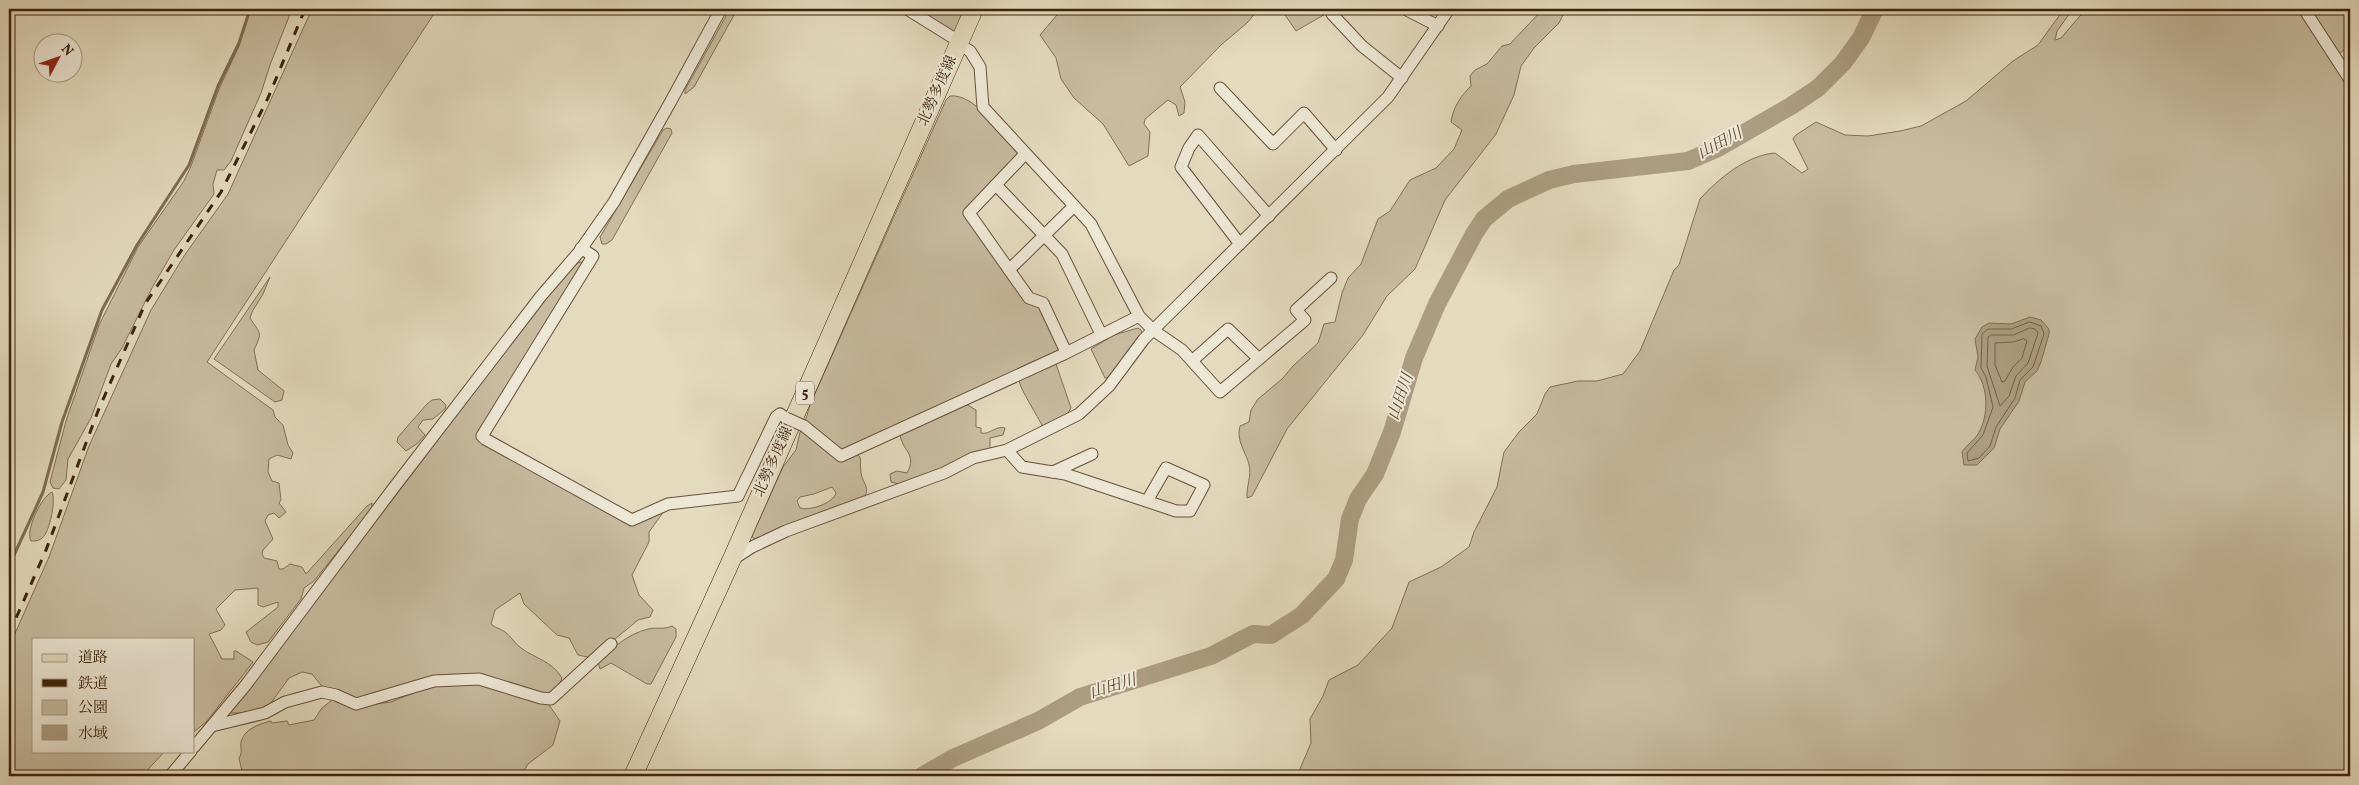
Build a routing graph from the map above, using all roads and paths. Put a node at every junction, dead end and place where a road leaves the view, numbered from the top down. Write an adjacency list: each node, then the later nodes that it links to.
1 (721, 9): 20 (street)
2 (907, 9): 9 (street)
3 (974, 9): 9 (main road, 北勢多度線 / 5)
4 (1405, 9): 8 (street)
5 (1449, 9): 8 (street)
6 (2304, 9): 11 (street)
7 (1332, 14): 10 (street)
8 (1438, 26): 10 (street)
9 (959, 43): 14 (street); 33 (main road, 北勢多度線 / 5)
10 (1402, 78): 13 (street)
11 (2350, 80)
12 (1220, 88): 13 (street)
13 (1336, 150): 17 (street)
14 (1025, 154): 15 (street); 16 (street)
15 (996, 185): 18 (street); 21 (street)
16 (1074, 206): 18 (street); 23 (street)
17 (1269, 216): 19 (street); 19 (street)
18 (1045, 236): 21 (street); 25 (street)
19 (1240, 244): 24 (street)
20 (581, 248): 26 (street, bridge); 35 (street)
21 (1010, 270): 26 (street)
22 (1331, 278): 27 (street)
23 (1139, 316): 24 (street); 25 (street)
24 (1153, 330): 28 (street); 29 (street)
25 (1101, 334): 26 (street)
26 (1066, 352)
27 (1259, 359): 28 (street); 28 (street)
28 (1193, 360)
29 (1007, 450): 31 (street); 33 (street)
30 (1092, 454): 31 (street)
31 (1052, 472): 32 (street)
32 (1146, 501): 32 (street)
33 (730, 561): 39 (main road, 北勢多度線 / 5)
34 (611, 644): 35 (street)
35 (212, 726): 36 (street)
36 (195, 746)
37 (190, 752): 38 (street)
38 (170, 776)
39 (633, 776)

